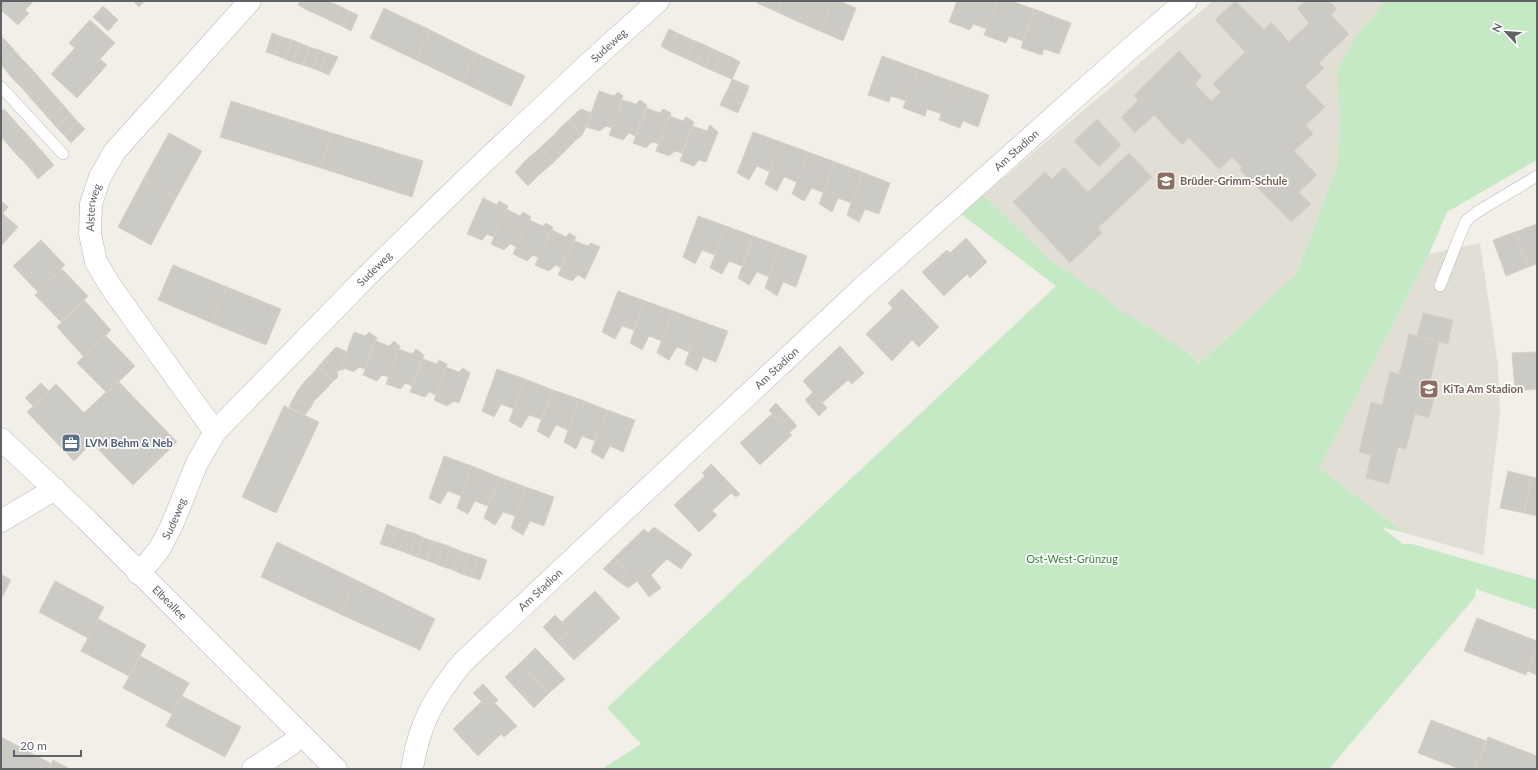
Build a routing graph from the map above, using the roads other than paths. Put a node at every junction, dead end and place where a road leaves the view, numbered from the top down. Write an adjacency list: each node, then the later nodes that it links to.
1 (250, 1): 8 (street, Alsterweg)
2 (658, 1): 8 (street, Sudeweg)
3 (1186, 1): 16 (street, Am Stadion)
4 (1, 87): 5 (lane)
5 (63, 154)
6 (1537, 176): 7 (lane)
7 (1440, 286)
8 (216, 432): 12 (street, Sudeweg)
9 (1, 439): 10 (street, Elbeallee)
10 (55, 489): 11 (street); 12 (street, Elbeallee)
11 (1, 521)
12 (138, 573): 13 (street, Elbeallee)
13 (301, 734): 14 (street); 15 (street, Elbeallee)
14 (253, 769)
15 (336, 769)
16 (412, 769)

